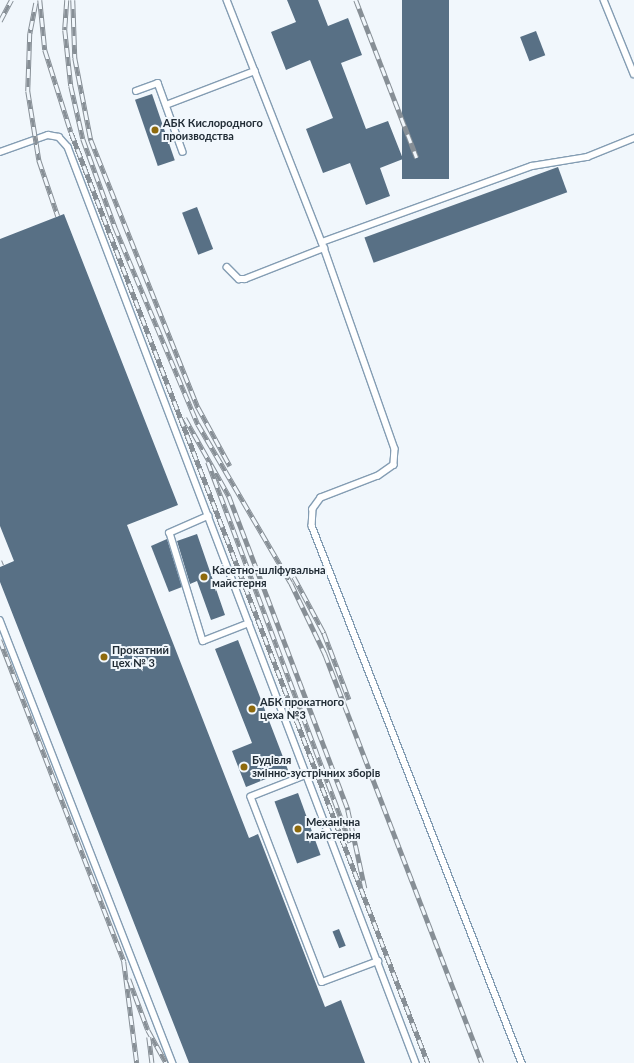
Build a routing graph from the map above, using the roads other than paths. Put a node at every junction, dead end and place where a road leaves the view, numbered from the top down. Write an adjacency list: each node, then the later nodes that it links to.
1 (228, 0): 3 (lane)
2 (604, 0): 4 (lane)
3 (255, 71): 6 (lane); 10 (lane)
4 (634, 74)
5 (136, 91): 6 (lane)
6 (166, 105): 9 (lane)
7 (634, 138): 10 (lane)
8 (0, 152): 12 (lane)
9 (183, 152)
10 (323, 245): 11 (lane); 19 (lane)
11 (228, 267)
12 (209, 516): 14 (lane); 14 (lane)
13 (0, 620): 17 (lane)
14 (249, 623): 15 (lane)
15 (307, 775): 16 (lane); 16 (lane)
16 (378, 961): 18 (lane)
17 (173, 1063)
18 (416, 1063)
19 (522, 1063)

